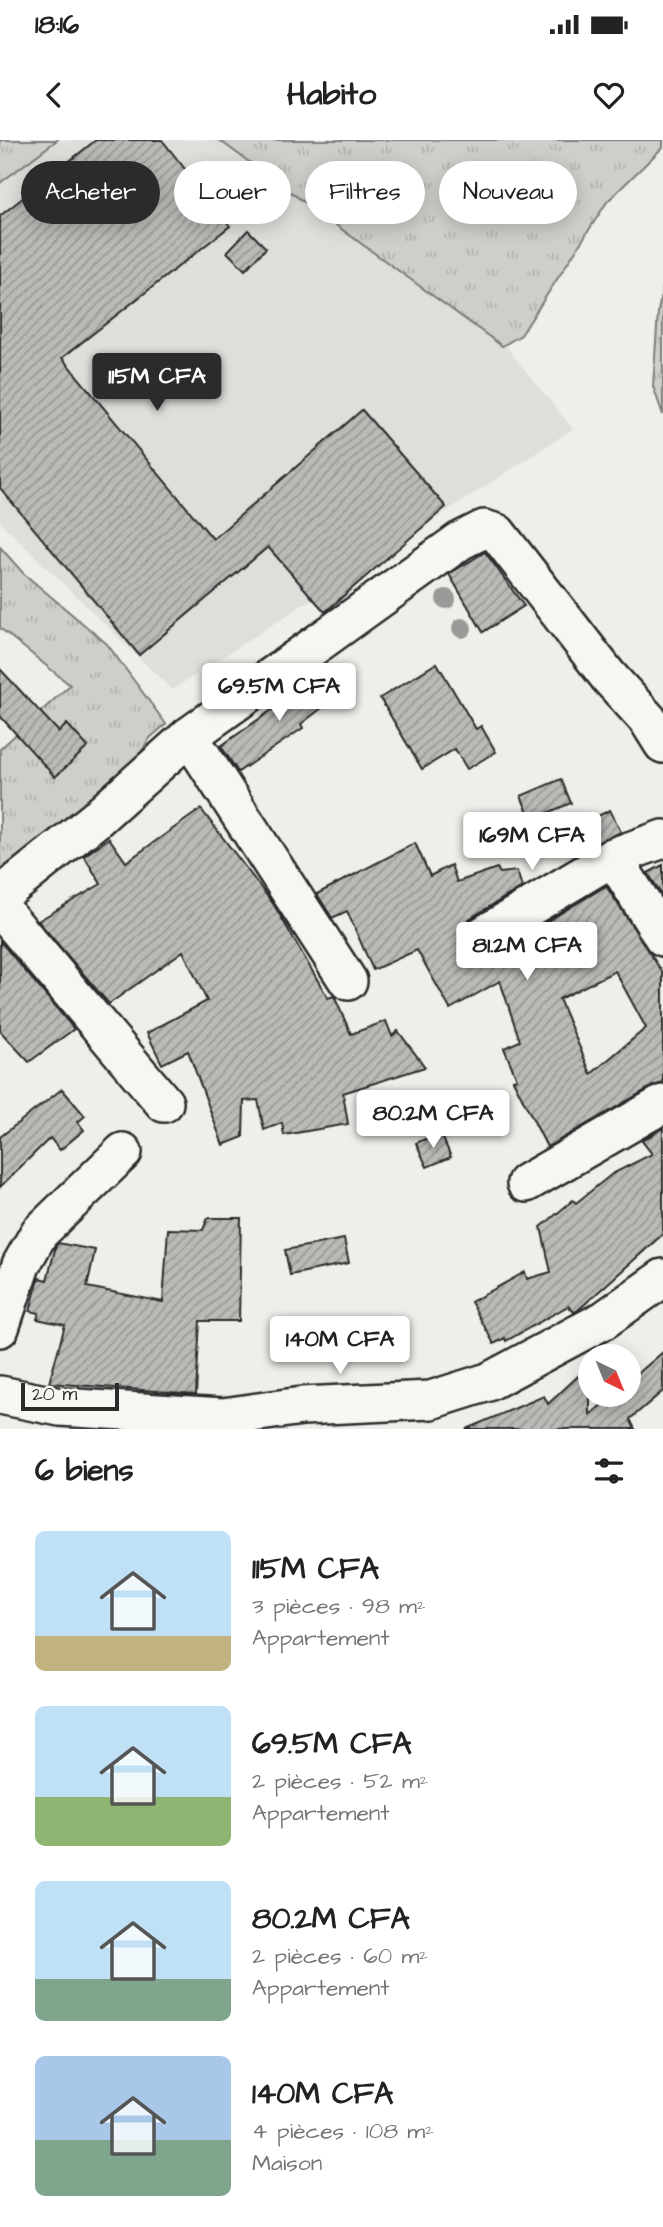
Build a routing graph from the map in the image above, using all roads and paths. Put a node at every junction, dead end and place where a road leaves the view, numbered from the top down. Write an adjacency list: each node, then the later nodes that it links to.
1 (189, 736): 2 (street); 5 (street); 9 (street)
2 (663, 744)
3 (663, 839): 4 (street)
4 (613, 857): 7 (street); 8 (street)
5 (0, 896)
6 (0, 908): 10 (street)
7 (480, 937)
8 (663, 937)
9 (348, 981)
10 (164, 1103)
11 (663, 1104): 13 (street)
12 (123, 1152): 15 (street)
13 (526, 1183)
14 (663, 1278): 16 (street)
15 (0, 1328)
16 (0, 1395)

